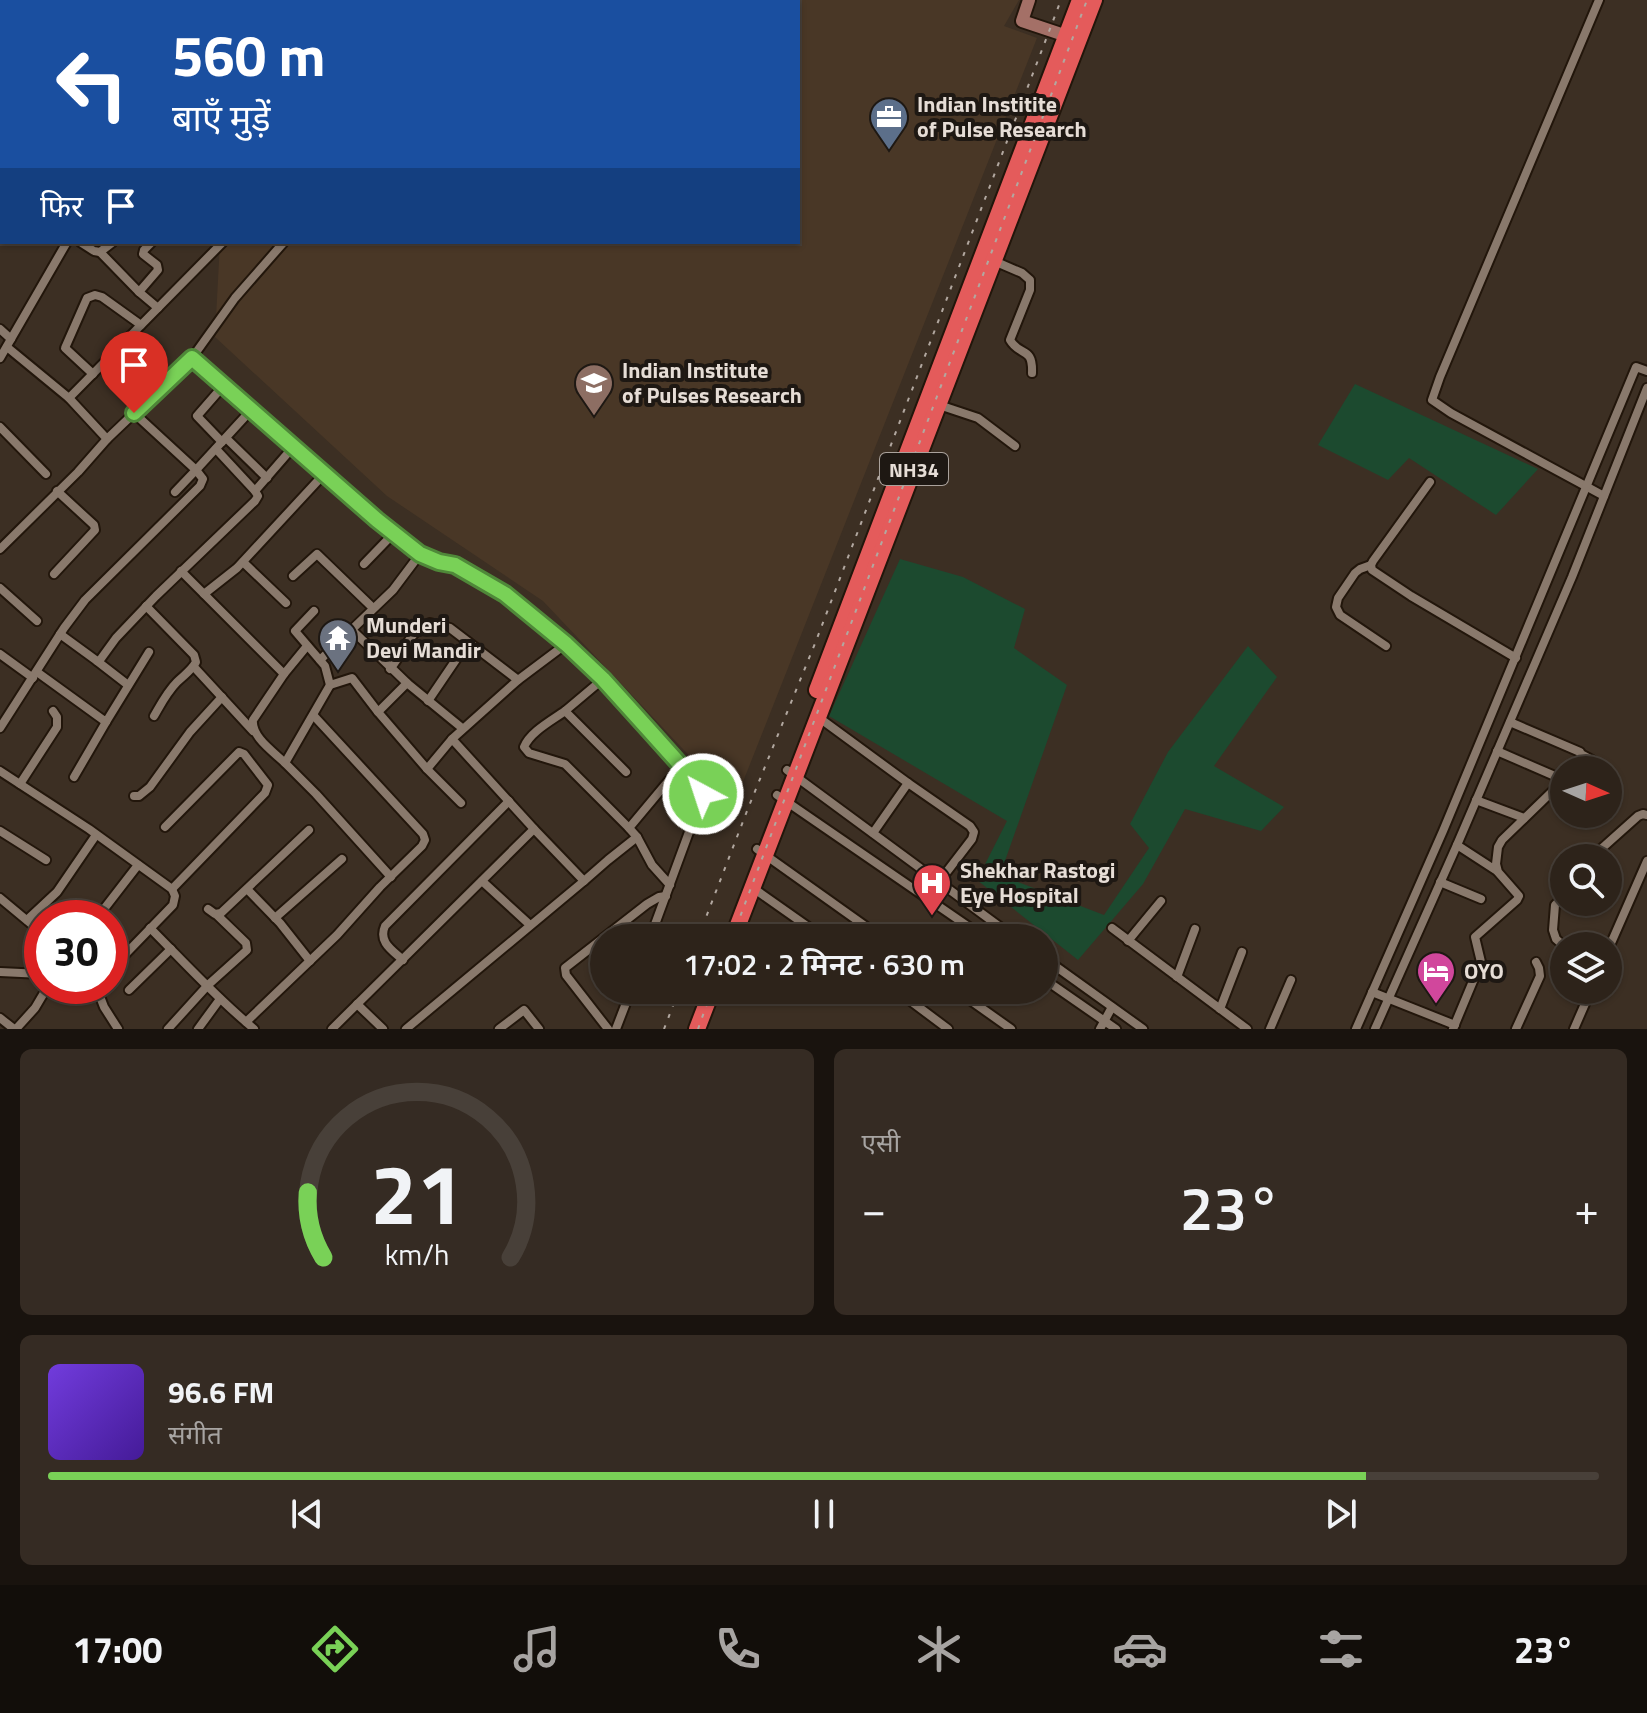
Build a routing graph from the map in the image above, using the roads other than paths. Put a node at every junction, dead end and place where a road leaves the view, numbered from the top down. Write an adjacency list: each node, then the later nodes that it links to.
1 (1029, 0): 5 (street)
2 (1080, 0): 5 (highway, NH34)
3 (1094, 0): 13 (highway, NH34)
4 (1599, 0): 40 (street)
5 (1067, 36): 56 (highway, NH34)
6 (66, 244): 18 (street)
7 (83, 244): 12 (street)
8 (110, 244): 12 (street)
9 (150, 244): 14 (street)
10 (221, 244): 15 (street)
11 (282, 244): 20 (street)
12 (100, 252): 14 (street)
13 (994, 261): 22 (street); 27 (highway, NH34)
14 (139, 292): 15 (street)
15 (158, 308): 16 (street)
16 (141, 325): 23 (street); 23 (street)
17 (0, 329): 18 (street)
18 (9, 343): 19 (street); 26 (street)
19 (0, 358)
20 (192, 358): 24 (street); 29 (street)
21 (1647, 371): 40 (street)
22 (1032, 373)
23 (93, 374): 26 (street)
24 (224, 385): 28 (street); 32 (street)
25 (1647, 388): 44 (street)
26 (69, 398): 31 (street)
27 (939, 405): 34 (street); 56 (highway, NH34)
28 (252, 409): 32 (street); 33 (street)
29 (134, 413): 31 (street); 35 (street)
30 (0, 427): 37 (street)
31 (107, 439): 41 (street)
32 (222, 443): 35 (street); 38 (street); 42 (street)
33 (294, 446): 36 (street); 38 (street)
34 (1015, 446)
35 (196, 470): 43 (street); 63 (street)
36 (325, 473): 45 (street); 48 (street)
37 (46, 474)
38 (267, 478): 42 (street)
39 (1430, 482): 50 (street)
40 (1586, 485): 44 (street); 70 (street)
41 (57, 491): 46 (street); 52 (street)
42 (255, 491): 51 (street)
43 (175, 492)
44 (1604, 496): 92 (street)
45 (393, 534): 47 (street); 49 (street)
46 (0, 549)
47 (420, 554): 59 (street); 65 (street)
48 (243, 562): 55 (street); 57 (street)
49 (364, 564)
50 (1371, 565): 67 (street); 70 (street)
51 (181, 571): 55 (street); 58 (street)
52 (54, 574)
53 (293, 576): 59 (street)
54 (0, 588): 61 (street)
55 (204, 594): 75 (street)
56 (860, 595): 90 (highway, NH34); 105 (highway, NH34)
57 (286, 603)
58 (146, 606): 72 (street); 73 (street)
59 (373, 608): 62 (street)
60 (314, 611): 66 (street)
61 (37, 621)
62 (352, 630): 71 (street); 74 (street)
63 (60, 634): 72 (street); 76 (street)
64 (468, 642): 74 (street); 78 (street); 83 (street)
65 (566, 644): 77 (street); 78 (street)
66 (307, 646): 71 (street); 75 (street)
67 (1386, 646)
68 (149, 652): 80 (street)
69 (0, 654): 76 (street)
70 (1516, 658): 180 (street)
71 (320, 660): 81 (street)
72 (97, 661): 80 (street)
73 (194, 667): 82 (street); 88 (street)
74 (390, 669): 79 (street)
75 (284, 674): 95 (street)
76 (35, 675): 87 (street); 91 (street)
77 (603, 679): 85 (street); 101 (street)
78 (518, 680): 94 (street)
79 (407, 683): 83 (street); 86 (street)
80 (128, 685): 91 (street)
81 (330, 685): 86 (street); 89 (street)
82 (222, 697): 95 (street); 111 (street)
83 (428, 701): 94 (street)
84 (53, 711): 109 (street)
85 (565, 711): 104 (street); 119 (street)
86 (378, 712): 102 (street)
87 (4, 714): 93 (street)
88 (154, 716)
89 (314, 716): 100 (street); 134 (street)
90 (818, 717): 105 (highway, NH34); 108 (street)
91 (106, 722): 107 (street)
92 (1510, 722): 97 (street); 98 (street)
93 (0, 728)
94 (462, 728): 96 (street)
95 (255, 732): 100 (street)
96 (452, 739): 102 (street); 114 (street)
97 (1497, 751): 106 (street); 113 (street)
98 (1581, 754): 99 (street)
99 (1585, 756)
100 (285, 763): 134 (street)
101 (680, 767): 119 (street); 139 (street)
102 (427, 769): 115 (street)
103 (0, 771): 109 (street)
104 (626, 772)
105 (790, 772): 112 (highway, NH34); 123 (street)
106 (1550, 774)
107 (74, 777)
108 (908, 783): 123 (street); 137 (street)
109 (20, 784): 124 (street)
110 (1550, 793): 117 (street)
111 (134, 796)
112 (781, 797): 128 (highway, NH34); 158 (street)
113 (1476, 800): 117 (street); 127 (street)
114 (509, 801): 120 (street); 169 (street)
115 (461, 803)
116 (1647, 815): 126 (street)
117 (1524, 818): 133 (street)
118 (165, 827): 141 (street)
119 (629, 828): 125 (street)
120 (534, 829): 135 (street); 136 (street)
121 (309, 830): 142 (street)
122 (0, 831): 130 (street)
123 (873, 833): 137 (street)
124 (96, 835): 132 (street); 145 (street)
125 (637, 837): 136 (street); 139 (street)
126 (1607, 844)
127 (1457, 845): 133 (street); 138 (street)
128 (761, 852): 140 (highway, NH34); 154 (highway, NH34); 157 (street)
129 (342, 859): 152 (street)
130 (46, 860)
131 (1647, 861): 164 (street)
132 (138, 865): 141 (street); 146 (street)
133 (1498, 872): 198 (street)
134 (391, 877): 170 (street)
135 (482, 881): 160 (street); 169 (street)
136 (584, 881): 160 (street)
137 (939, 882): 159 (street)
138 (1440, 882): 144 (street); 181 (street)
139 (670, 885): 143 (street)
140 (753, 887): 155 (highway, NH34); 156 (street)
141 (172, 889): 161 (street)
142 (247, 889): 150 (street); 152 (street)
143 (666, 896): 153 (street); 209 (street)
144 (1481, 899)
145 (48, 900)
146 (111, 900)
147 (1161, 901): 165 (street)
148 (2, 902): 151 (street)
149 (208, 909): 150 (street)
150 (217, 915): 177 (street)
151 (24, 918)
152 (275, 918): 170 (street)
153 (655, 924)
154 (729, 924)
155 (738, 924)
156 (805, 924)
157 (862, 924)
158 (965, 924)
159 (996, 924)
160 (530, 925): 206 (street)
161 (150, 928): 166 (street); 167 (street)
162 (1112, 928): 165 (street)
163 (1195, 929): 175 (street)
164 (1616, 932)
165 (1128, 941): 175 (street)
166 (171, 949): 177 (street); 178 (street)
167 (128, 951)
168 (1242, 952): 193 (street)
169 (403, 960): 185 (street)
170 (310, 961): 195 (street)
171 (1536, 962): 220 (street)
172 (1058, 968): 192 (street)
173 (0, 972): 174 (street)
174 (24, 973)
175 (1177, 977): 193 (street)
176 (1291, 980): 217 (street)
177 (208, 985): 182 (street); 201 (street)
178 (129, 990)
179 (1058, 990): 196 (street)
180 (1372, 992): 181 (street); 218 (street)
181 (1388, 998): 198 (street); 219 (street)
182 (220, 999): 195 (street); 202 (street)
183 (37, 1004): 199 (street)
184 (103, 1004): 200 (street)
185 (357, 1004): 204 (street); 205 (street)
186 (626, 1004): 210 (street)
187 (698, 1004): 211 (highway)
188 (707, 1004): 212 (highway)
189 (914, 1004): 197 (street)
190 (976, 1004): 213 (street)
191 (1585, 1004): 221 (street)
192 (1112, 1007): 196 (street); 215 (street)
193 (1220, 1009): 216 (street)
194 (0, 1018): 199 (street)
195 (246, 1022): 203 (street)
196 (1102, 1024): 214 (street)
197 (943, 1027)
198 (1454, 1027)
199 (15, 1029)
200 (118, 1029)
201 (168, 1029)
202 (198, 1029)
203 (254, 1029)
204 (332, 1029)
205 (383, 1029)
206 (406, 1029)
207 (499, 1029): 208 (street)
208 (539, 1029)
209 (608, 1029)
210 (616, 1029)
211 (688, 1029)
212 (697, 1029)
213 (1011, 1029)
214 (1116, 1029)
215 (1143, 1029)
216 (1247, 1029)
217 (1270, 1029)
218 (1356, 1029)
219 (1375, 1029)
220 (1516, 1029)
221 (1574, 1029)

